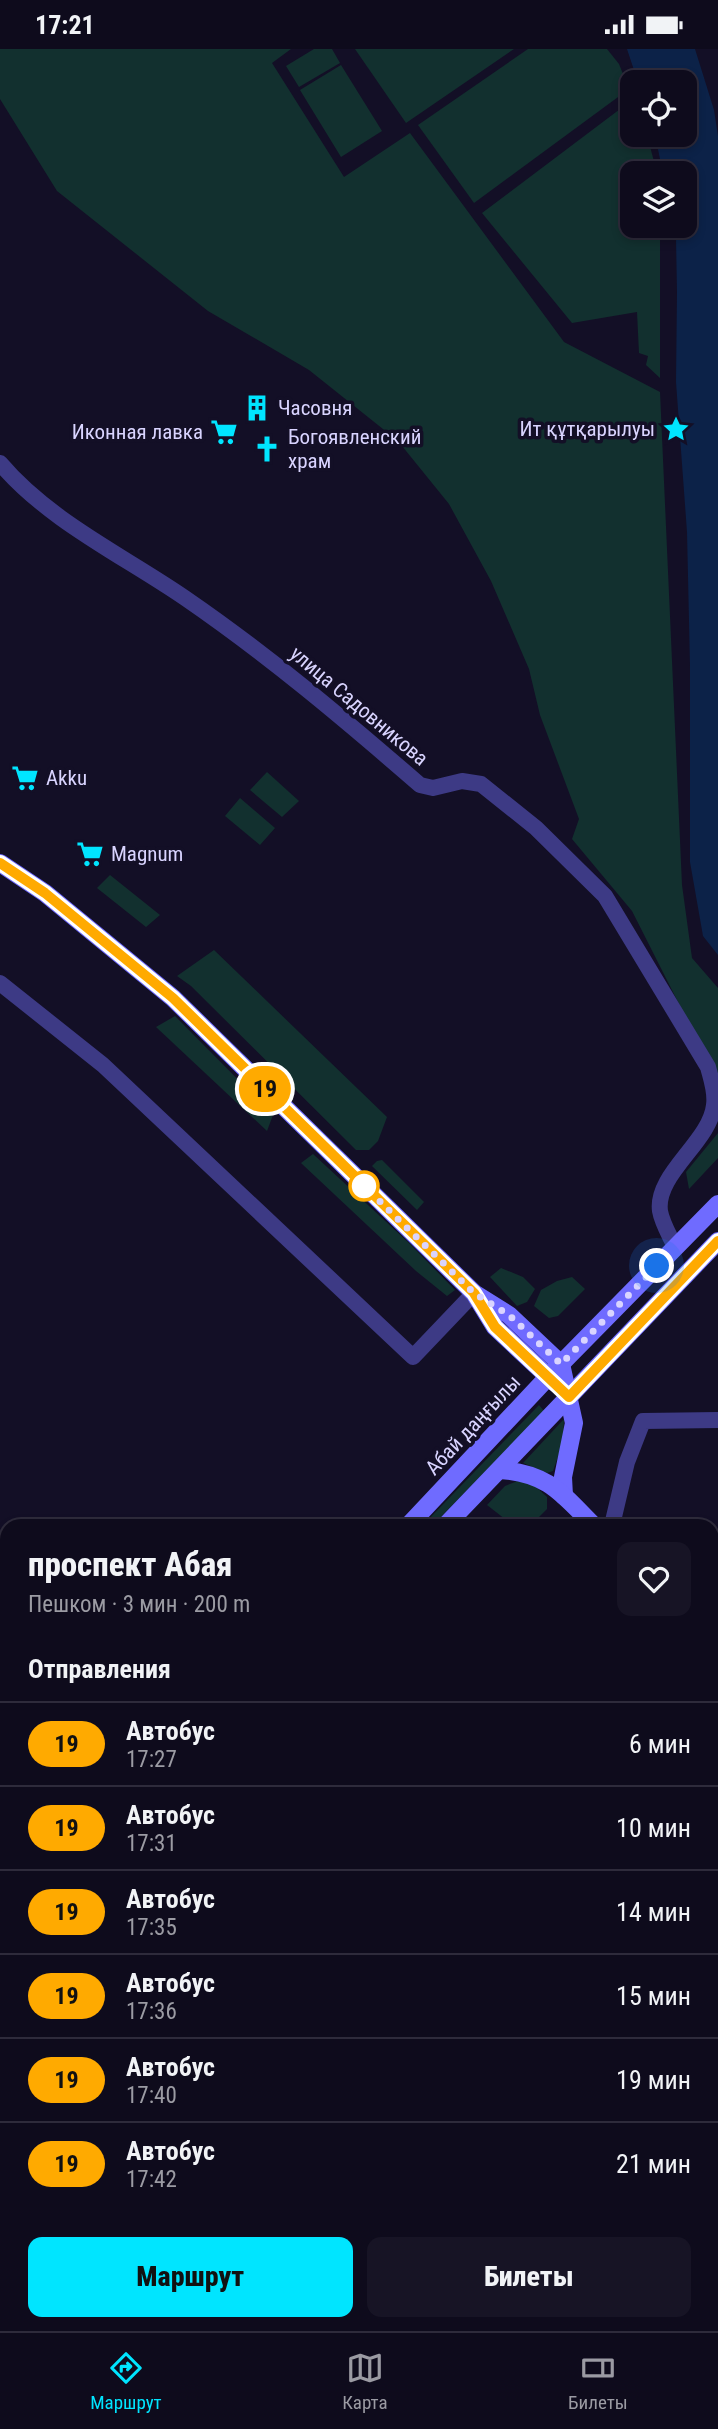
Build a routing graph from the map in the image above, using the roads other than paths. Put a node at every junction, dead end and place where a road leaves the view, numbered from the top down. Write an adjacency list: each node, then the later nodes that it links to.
1 (0, 463): 6 (street, улица Садовникова)
2 (0, 863): 7 (main road)
3 (0, 983): 7 (street)
4 (718, 1204): 6 (main road, Абай даңғылы)
5 (718, 1241): 9 (main road)
6 (676, 1247): 8 (main road, Абай даңғылы)
7 (474, 1293): 8 (main road)
8 (554, 1370): 9 (main road); 13 (main road, Абай даңғылы)
9 (569, 1397): 11 (main road); 12 (main road)
10 (718, 1420): 16 (street)
11 (500, 1470): 12 (main road); 14 (main road)
12 (564, 1496): 15 (main road)
13 (415, 1519)
14 (452, 1519)
15 (587, 1519)
16 (613, 1519)

